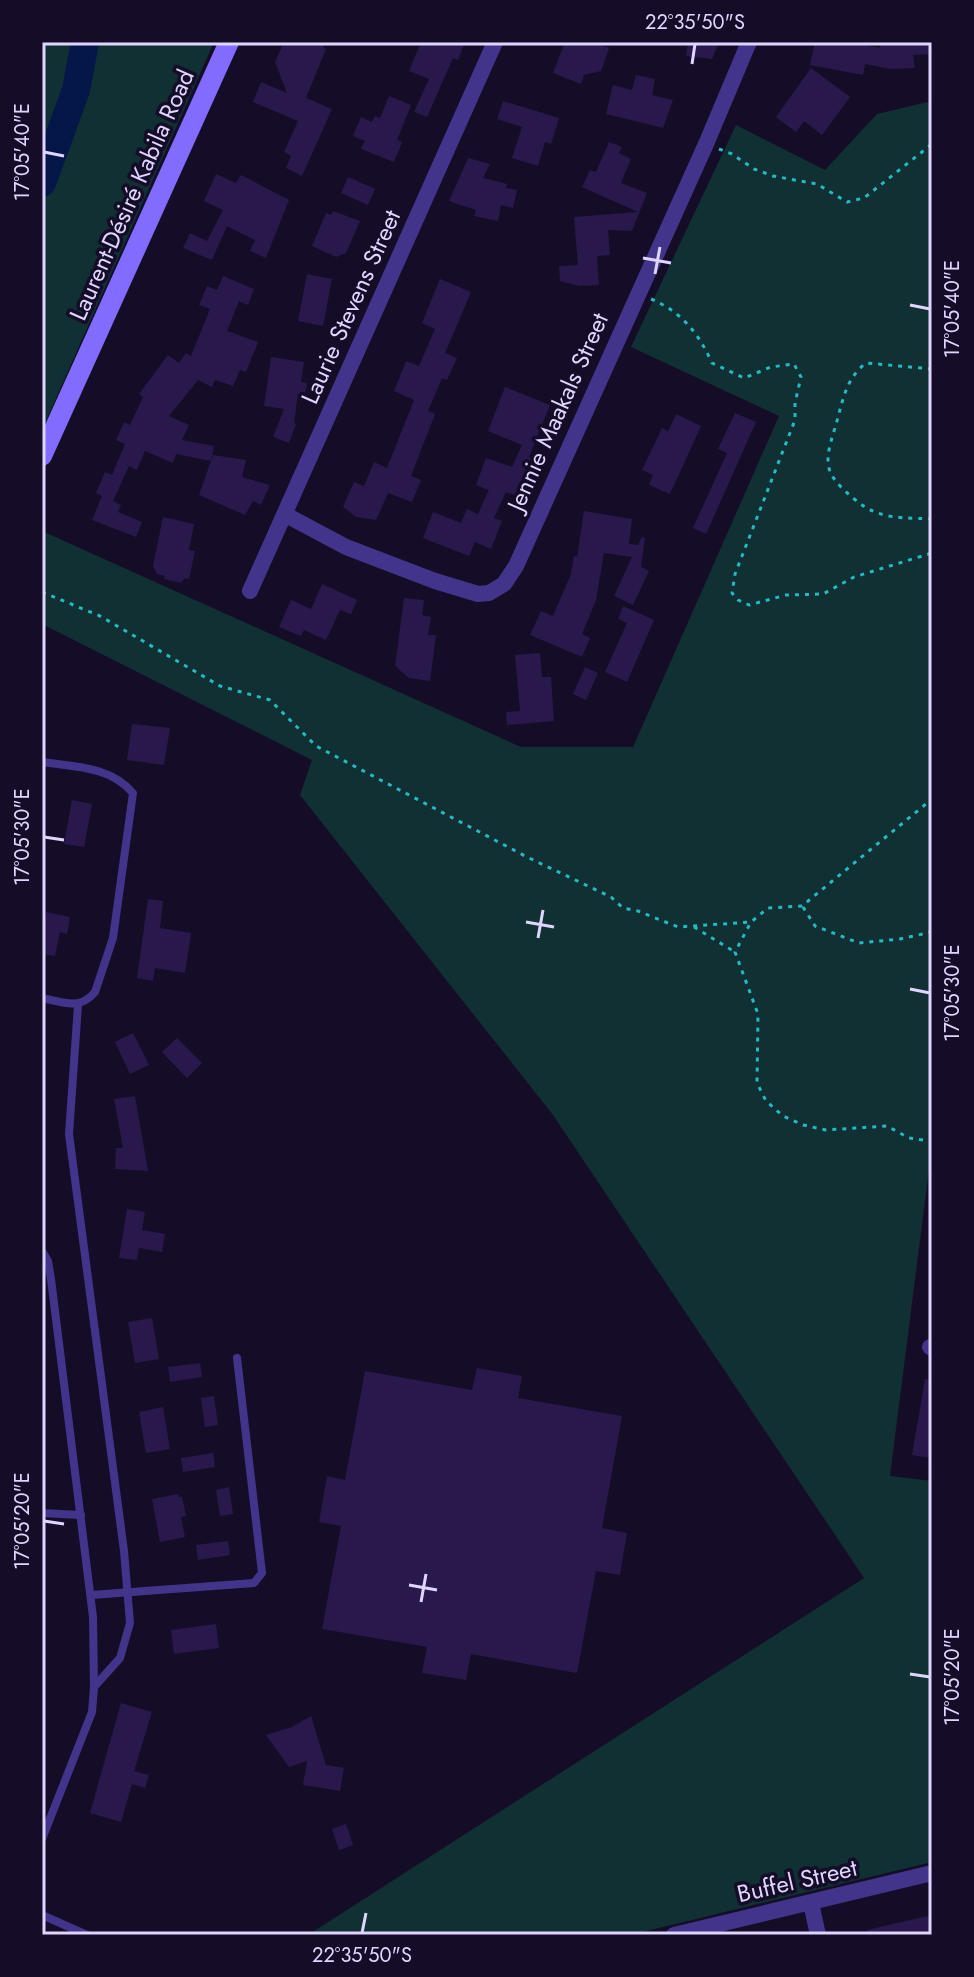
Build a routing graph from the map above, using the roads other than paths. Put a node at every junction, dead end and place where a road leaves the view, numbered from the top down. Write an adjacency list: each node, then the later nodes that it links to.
1 (229, 42): 4 (street, Laurent-Désiré Kabila Road)
2 (495, 42): 5 (street, Laurie Stevens Street)
3 (749, 42): 5 (street, Jennie Maakals Street)
4 (42, 456)
5 (286, 515): 6 (street, Laurie Stevens Street)
6 (250, 591)
7 (42, 762): 9 (lane)
8 (42, 998): 9 (lane)
9 (78, 1005): 14 (lane)
10 (42, 1251): 13 (lane)
11 (237, 1358): 14 (lane)
12 (42, 1513): 13 (lane)
13 (81, 1515): 15 (lane)
14 (127, 1593): 15 (lane); 16 (lane)
15 (91, 1595): 16 (lane)
16 (94, 1687): 17 (lane)
17 (42, 1839)
18 (932, 1873): 19 (street, Buffel Street)
19 (811, 1903): 22 (street, Buffel Street); 23 (street)
20 (42, 1915): 21 (lane)
21 (87, 1935)
22 (674, 1935)
23 (818, 1935)

